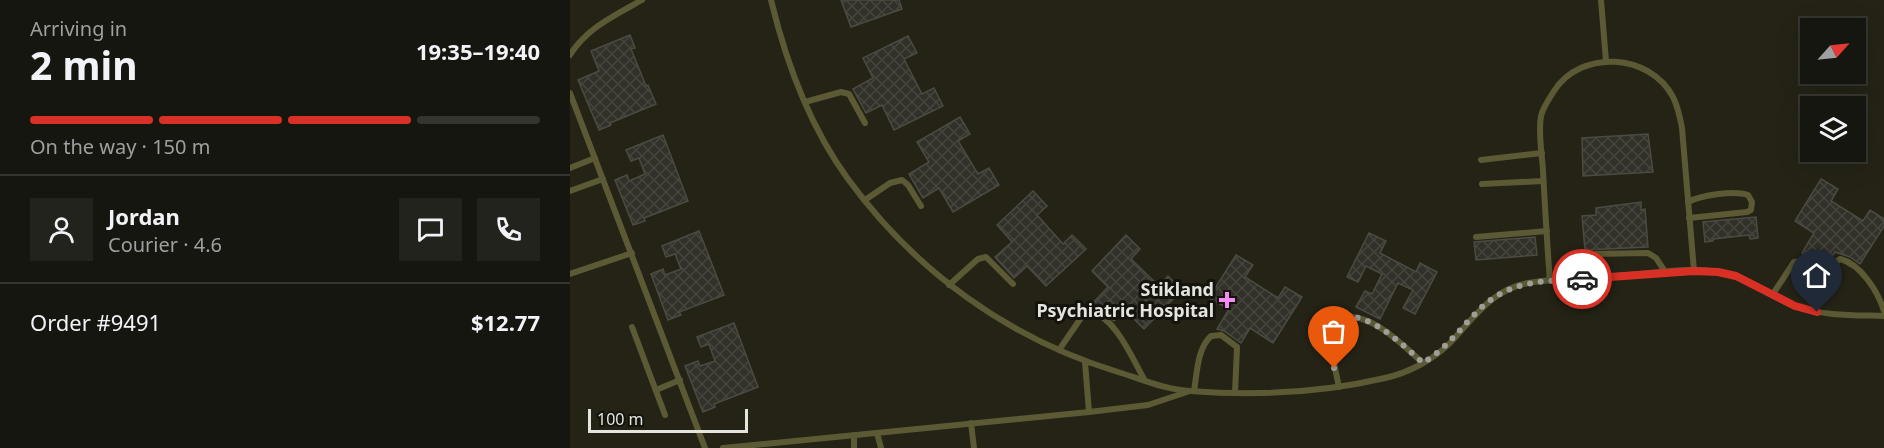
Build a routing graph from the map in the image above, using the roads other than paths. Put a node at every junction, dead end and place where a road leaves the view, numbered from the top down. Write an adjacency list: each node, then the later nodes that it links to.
1 (642, 0): 4 (lane)
2 (771, 0): 7 (lane)
3 (1601, 0): 5 (lane)
4 (570, 55)
5 (1606, 61): 9 (lane); 18 (lane)
6 (570, 93): 10 (lane)
7 (805, 102): 8 (lane); 17 (lane)
8 (865, 123)
9 (1542, 153): 11 (lane); 14 (lane)
10 (595, 158): 12 (lane); 13 (lane)
11 (1481, 160)
12 (570, 168)
13 (603, 179): 16 (lane); 23 (lane)
14 (1543, 181): 15 (lane); 21 (lane)
15 (1482, 184)
16 (570, 191)
17 (865, 200): 19 (lane); 30 (lane)
18 (1688, 202): 20 (lane); 20 (lane)
19 (921, 206)
20 (1689, 218): 24 (lane)
21 (1547, 231): 22 (lane); 28 (lane)
22 (1476, 237)
23 (632, 253): 26 (lane); 38 (lane)
24 (1694, 271): 25 (lane); 31 (lane)
25 (1666, 273): 27 (lane); 27 (lane)
26 (570, 274)
27 (1566, 280): 28 (lane)
28 (1550, 281): 37 (lane)
29 (1013, 284): 30 (lane)
30 (949, 285): 35 (lane)
31 (1773, 294): 32 (lane); 33 (lane)
32 (1884, 311)
33 (1884, 316)
34 (632, 327): 41 (lane)
35 (1059, 350): 36 (lane); 39 (lane)
36 (1085, 362): 39 (lane); 44 (lane)
37 (1423, 363): 40 (lane); 40 (lane)
38 (680, 380): 41 (lane); 49 (lane)
39 (1144, 380): 42 (lane)
40 (1339, 387): 43 (lane)
41 (656, 390): 45 (lane)
42 (1191, 391): 43 (lane); 43 (lane); 44 (lane)
43 (1235, 393)
44 (1089, 412): 46 (lane)
45 (665, 415)
46 (972, 423): 47 (lane); 53 (lane)
47 (878, 433): 48 (lane); 52 (lane)
48 (854, 435): 50 (lane); 51 (lane)
49 (705, 448)
50 (723, 448)
51 (854, 448)
52 (881, 448)
53 (974, 448)

